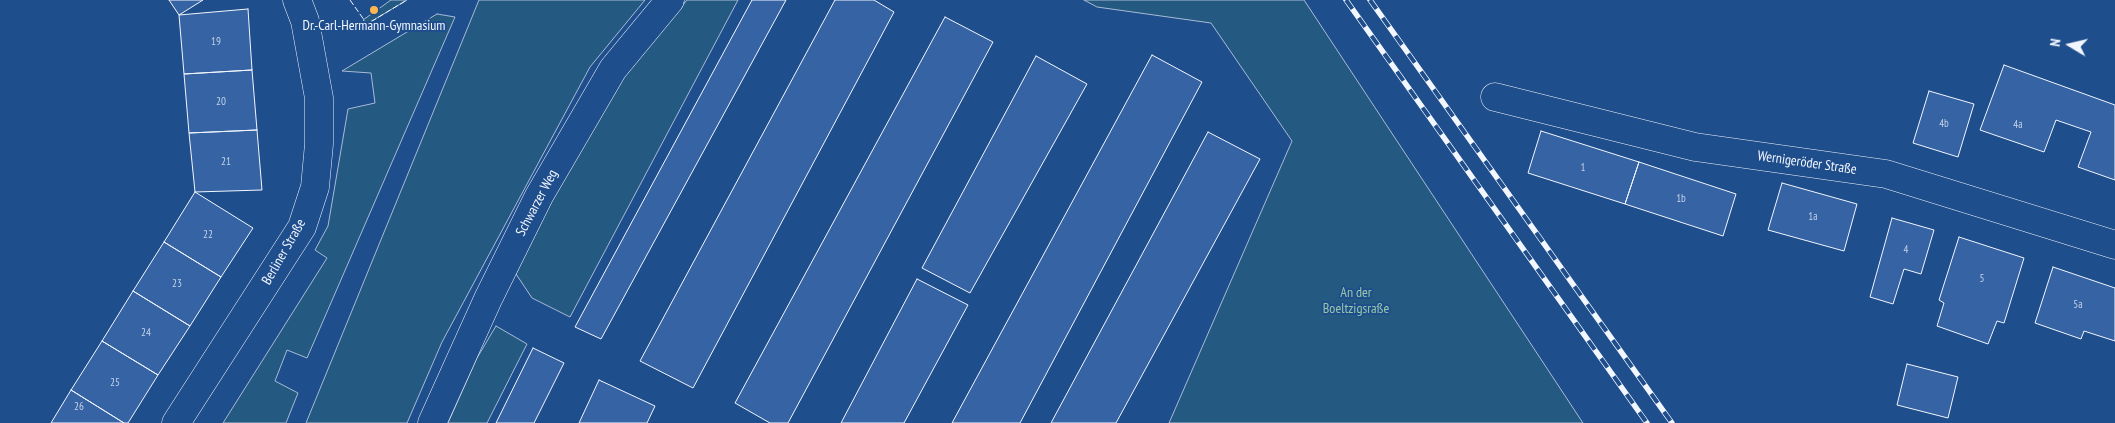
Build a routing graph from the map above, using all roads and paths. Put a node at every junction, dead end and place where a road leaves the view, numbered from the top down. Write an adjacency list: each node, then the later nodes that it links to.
1 (297, 0): 5 (street, Berliner Straße)
2 (670, 0): 6 (street, Schwarzer Weg)
3 (1496, 97): 4 (street, Wernigeröder Straße)
4 (2115, 245)
5 (176, 423)
6 (432, 423)

